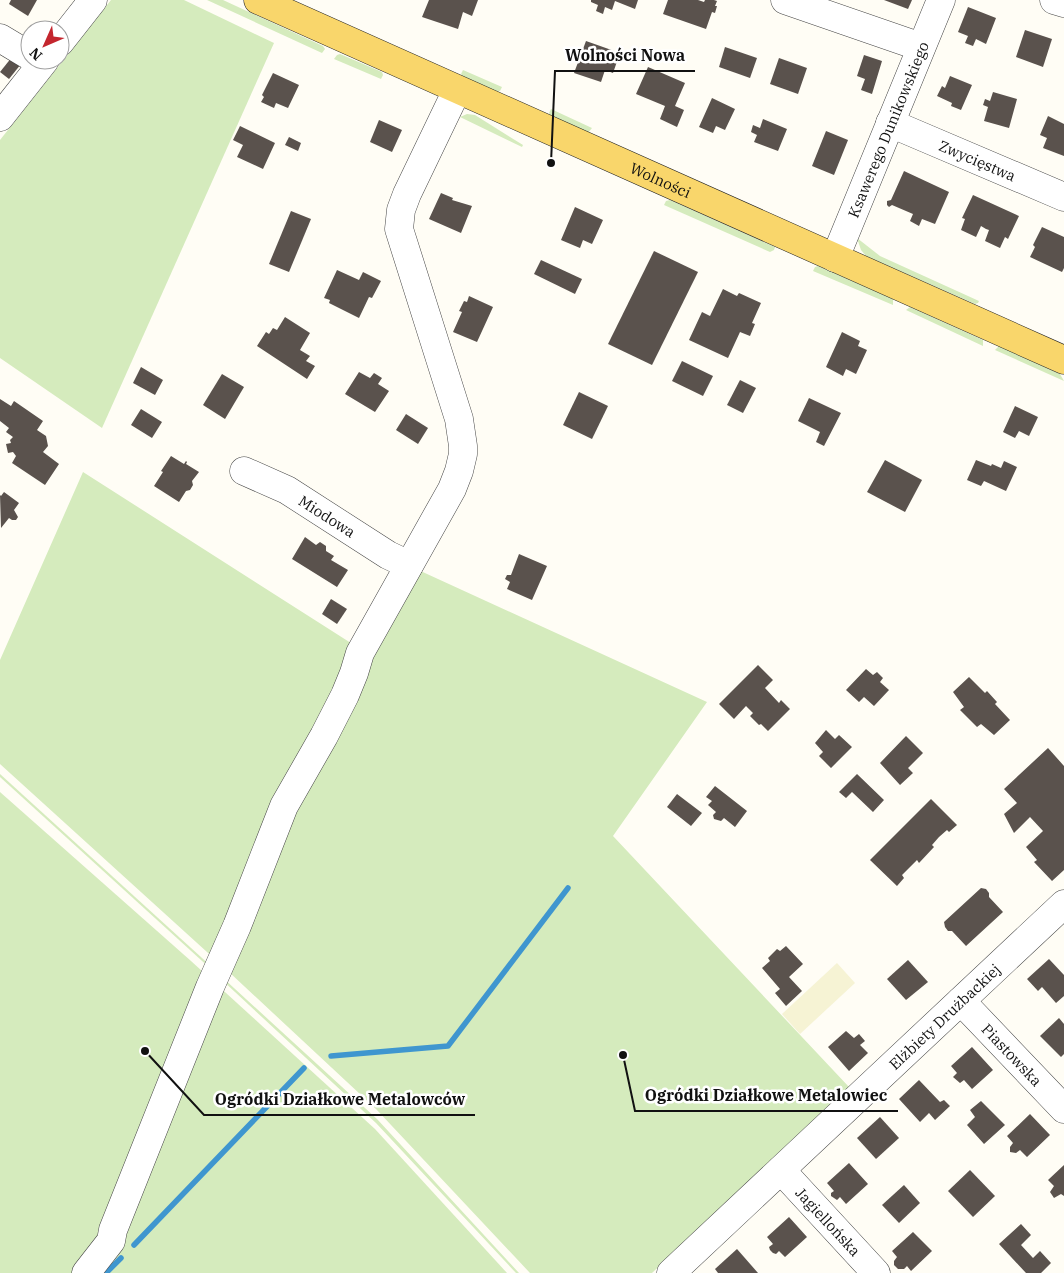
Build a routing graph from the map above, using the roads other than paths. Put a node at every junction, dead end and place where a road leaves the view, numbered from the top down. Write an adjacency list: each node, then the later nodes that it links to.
1 (93, 0): 7 (street)
2 (258, 0): 12 (main road, Wolności)
3 (785, 0): 9 (street)
4 (940, 0): 9 (street, Ksawerego Dunikowskiego)
5 (1054, 0): 6 (street)
6 (1064, 4)
7 (70, 29)
8 (0, 38): 10 (street)
9 (921, 47): 14 (street, Ksawerego Dunikowskiego)
10 (20, 49)
11 (32, 70): 13 (street)
12 (457, 90): 16 (main road, Wolności); 19 (street)
13 (0, 117)
14 (890, 123): 15 (street, Zwycięstwa); 16 (street, Ksawerego Dunikowskiego)
15 (1064, 197)
16 (835, 258): 17 (main road, Wolności)
17 (1064, 360)
18 (244, 472): 19 (street, Miodowa)
19 (408, 565): 24 (street)
20 (1064, 904): 21 (street, Elżbiety Drużbackiej)
21 (961, 1000): 22 (street, Piastowska); 23 (street, Elżbiety Drużbackiej)
22 (1064, 1109)
23 (781, 1170): 25 (street, Elżbiety Drużbackiej); 26 (street, Jagiellońska)
24 (86, 1273)
25 (671, 1273)
26 (876, 1273)

